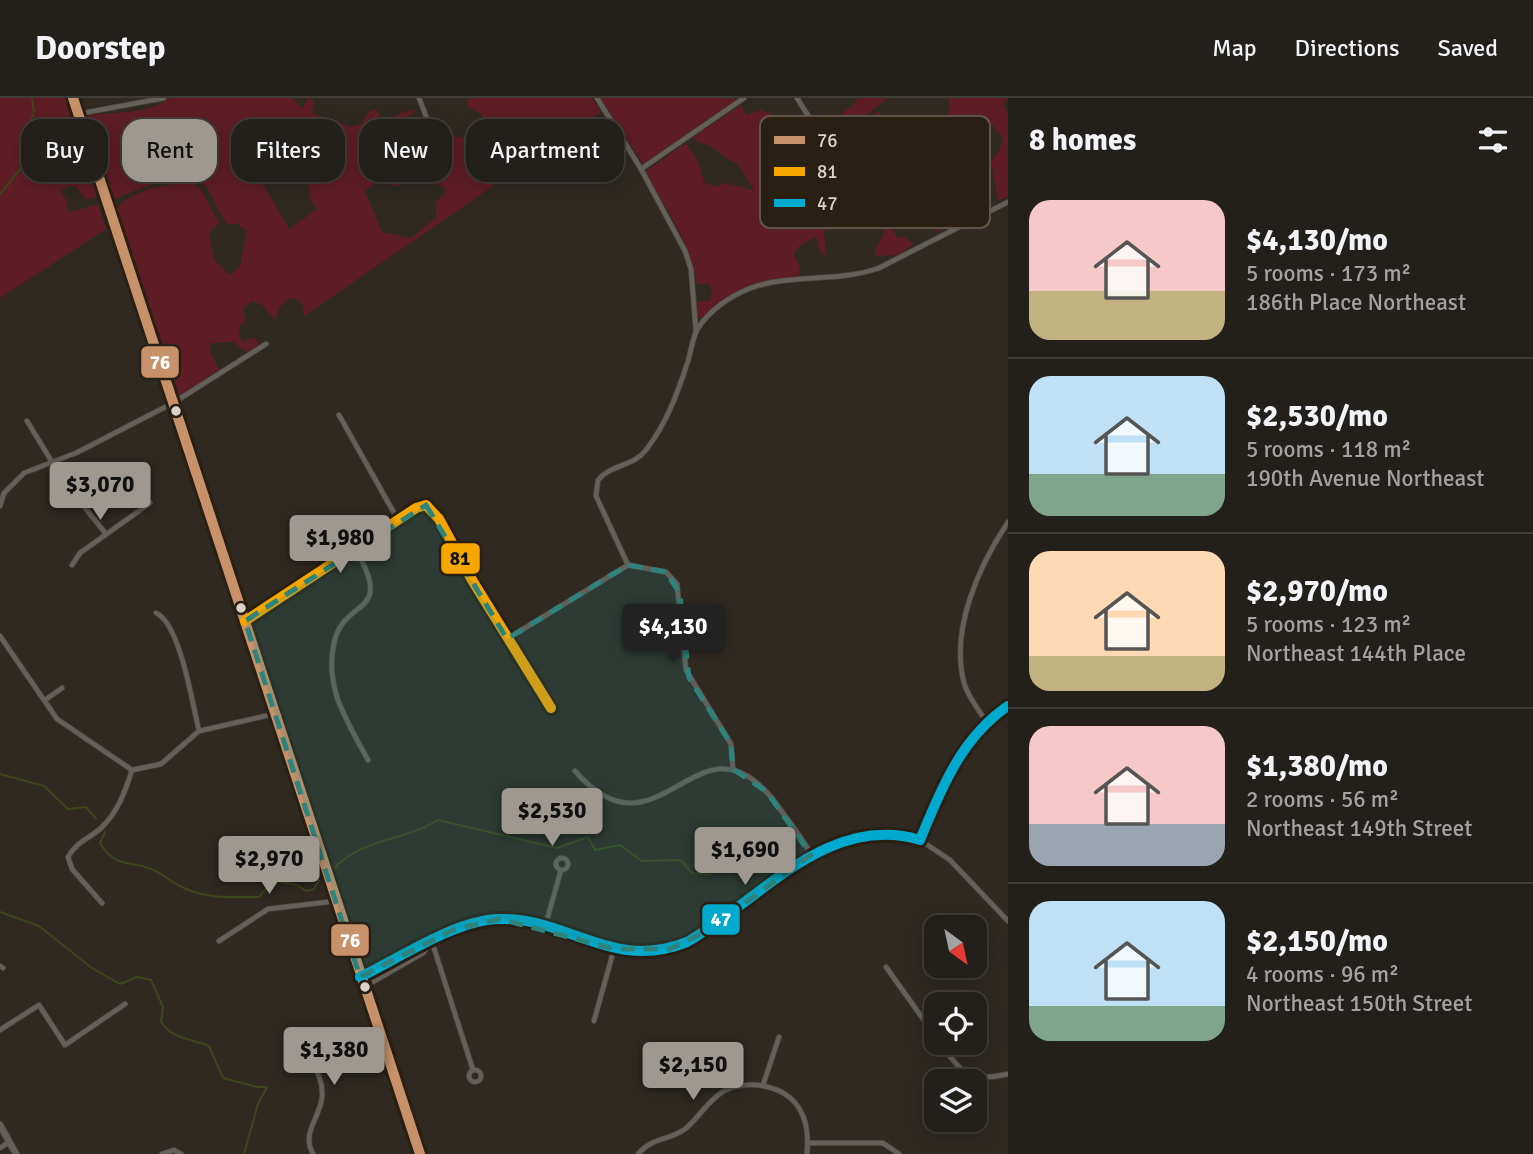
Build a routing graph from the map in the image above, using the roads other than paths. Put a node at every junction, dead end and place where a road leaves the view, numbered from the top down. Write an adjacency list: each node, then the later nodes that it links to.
1 (73, 98): 7 (main road)
2 (164, 98): 7 (street)
3 (419, 98): 9 (street)
4 (597, 98): 10 (street)
5 (744, 98): 10 (street)
6 (797, 98): 8 (street)
7 (78, 114): 16 (main road)
8 (808, 116)
9 (427, 119)
10 (641, 169): 14 (street)
11 (1008, 202): 12 (street)
12 (990, 211)
13 (956, 228): 14 (street)
14 (696, 331): 27 (street)
15 (266, 344): 16 (street)
16 (173, 403): 19 (street); 29 (main road)
17 (339, 415): 22 (street)
18 (27, 421): 19 (street)
19 (54, 462): 21 (street); 24 (street)
20 (150, 503): 24 (street)
21 (0, 506)
22 (398, 520): 25 (street); 31 (street)
23 (1008, 522): 37 (street)
24 (106, 534): 26 (street)
25 (356, 550): 29 (street); 39 (street)
26 (72, 565)
27 (628, 565): 31 (street); 40 (street)
28 (156, 613): 38 (street)
29 (245, 621): 36 (main road)
30 (0, 636): 33 (street)
31 (507, 639): 35 (street)
32 (62, 688): 33 (street)
33 (44, 700): 41 (street)
34 (1008, 706): 37 (street)
35 (551, 708)
36 (274, 714): 38 (street); 46 (main road)
37 (986, 721): 43 (street)
38 (199, 731): 41 (street)
39 (368, 760)
40 (733, 769): 42 (street); 44 (street)
41 (132, 770): 47 (street)
42 (575, 771)
43 (920, 841): 44 (street); 48 (street)
44 (811, 855): 52 (street)
45 (561, 870): 49 (street)
46 (336, 901): 50 (street); 54 (main road)
47 (102, 903)
48 (1008, 921)
49 (545, 927): 51 (street); 52 (street)
50 (219, 941)
51 (432, 943): 54 (street); 55 (street); 64 (street)
52 (614, 948): 58 (street)
53 (886, 967): 57 (street)
54 (360, 976): 55 (main road)
55 (364, 987): 76 (main road)
56 (125, 1004): 59 (street)
57 (924, 1020)
58 (593, 1021)
59 (0, 1030)
60 (300, 1030): 75 (street)
61 (779, 1037): 67 (street)
62 (949, 1055): 63 (street)
63 (959, 1069)
64 (473, 1070)
65 (1008, 1074): 66 (street)
66 (987, 1079)
67 (763, 1085): 70 (street); 77 (street)
68 (0, 1125): 69 (main road)
69 (9, 1142): 71 (street); 72 (main road)
70 (808, 1143): 78 (street); 79 (street)
71 (0, 1148)
72 (16, 1154)
73 (162, 1154): 74 (street)
74 (181, 1154)
75 (313, 1154)
76 (420, 1154)
77 (638, 1154)
78 (807, 1154)
79 (899, 1154)

